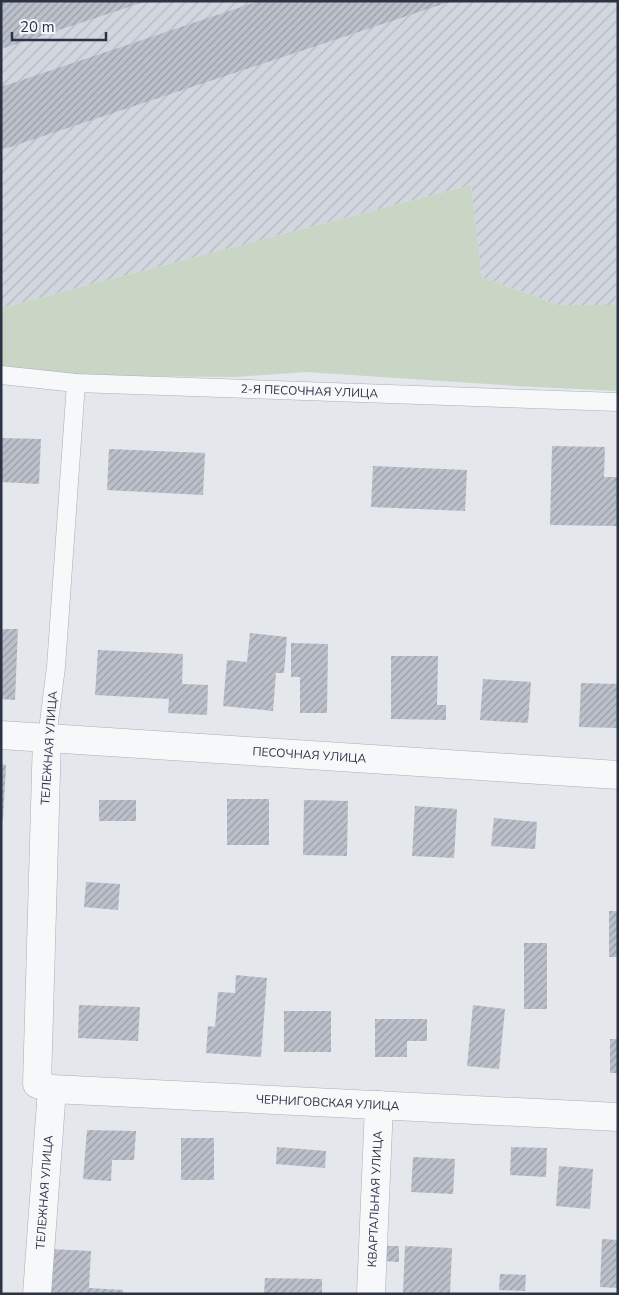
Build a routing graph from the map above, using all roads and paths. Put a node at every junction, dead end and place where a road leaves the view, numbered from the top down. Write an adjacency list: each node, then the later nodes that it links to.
1 (1, 375): 2 (lane, 2-Я ПЕСОЧНАЯ УЛИЦА)
2 (76, 382): 3 (lane, 2-Я ПЕСОЧНАЯ УЛИЦА); 5 (lane, ТЕЛЕЖНАЯ УЛИЦА)
3 (618, 402)
4 (1, 735): 5 (street, ПЕСОЧНАЯ УЛИЦА)
5 (48, 738): 6 (street, ПЕСОЧНАЯ УЛИЦА); 7 (street, ТЕЛЕЖНАЯ УЛИЦА)
6 (618, 775)
7 (45, 1086): 8 (street, ЧЕРНИГОВСКАЯ УЛИЦА); 10 (street, ТЕЛЕЖНАЯ УЛИЦА)
8 (379, 1105): 9 (street, ЧЕРНИГОВСКАЯ УЛИЦА); 11 (street, КВАРТАЛЬНАЯ УЛИЦА)
9 (618, 1117)
10 (37, 1294)
11 (372, 1294)

